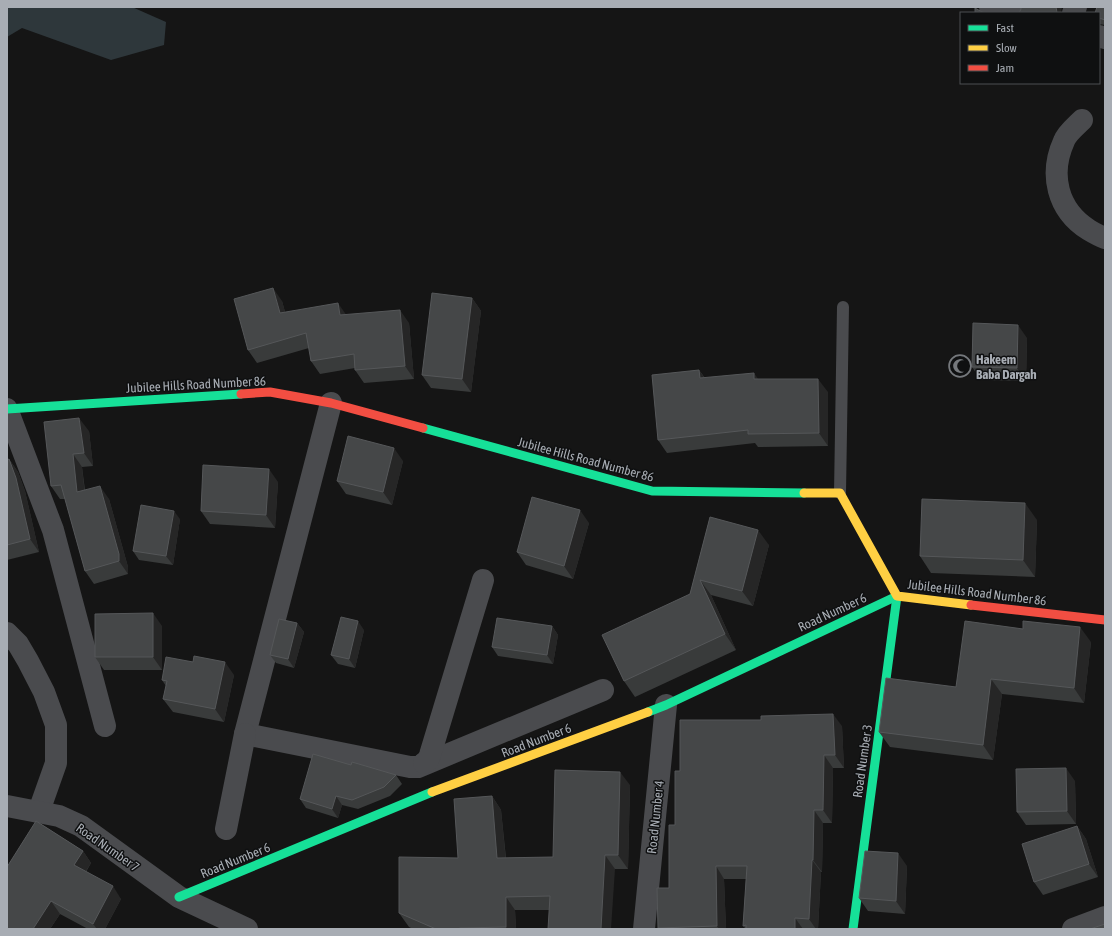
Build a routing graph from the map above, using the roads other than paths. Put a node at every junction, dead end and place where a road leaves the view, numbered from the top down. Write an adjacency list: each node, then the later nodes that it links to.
1 (990, 7): 2 (street)
2 (1010, 12)
3 (1082, 120): 4 (street)
4 (1105, 238)
5 (843, 307): 8 (lane)
6 (331, 403): 7 (street, Jubilee Hills Road Number 86); 8 (street, Jubilee Hills Road Number 86); 16 (street)
7 (7, 409): 15 (street)
8 (840, 494): 10 (street, Jubilee Hills Road Number 86)
9 (483, 580): 17 (street)
10 (897, 596): 11 (street, Jubilee Hills Road Number 86); 14 (street, Road Number 6); 25 (street, Road Number 3)
11 (1105, 620)
12 (7, 633): 19 (street)
13 (604, 690): 17 (street)
14 (666, 705): 21 (street, Road Number 6); 24 (street, Road Number 4)
15 (105, 726)
16 (244, 734): 17 (street); 20 (street)
17 (424, 763)
18 (7, 806): 19 (street, Road Number 7)
19 (39, 811): 21 (street, Road Number 7)
20 (226, 829)
21 (179, 897): 23 (street, Road Number 7)
22 (1105, 917): 26 (street)
23 (247, 929)
24 (644, 929)
25 (853, 929)
26 (1073, 929)

